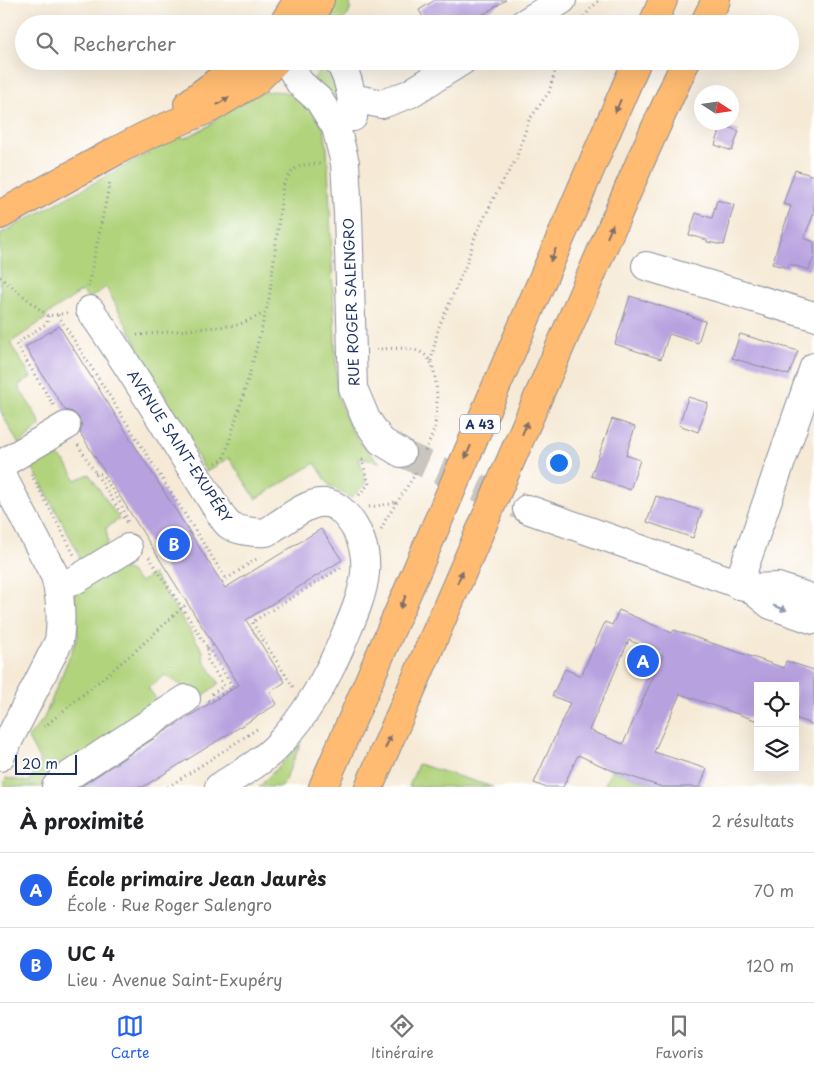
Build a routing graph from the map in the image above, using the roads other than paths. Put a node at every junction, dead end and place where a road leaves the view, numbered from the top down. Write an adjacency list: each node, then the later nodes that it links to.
1 (320, 0): 6 (main road)
2 (562, 0): 7 (street)
3 (664, 0): 8 (main road)
4 (711, 0): 9 (main road)
5 (716, 0): 10 (main road)
6 (299, 15)
7 (538, 15)
8 (657, 15)
9 (706, 15)
10 (708, 15)
11 (345, 70): 17 (street, RUE ROGER SALENGRO)
12 (448, 70): 17 (street)
13 (633, 70): 37 (main road, A 43, one-way to 37)
14 (682, 70): 38 (main road, A 43, one-way to 14)
15 (250, 71): 16 (street, RUE ROGER SALENGRO); 18 (main road)
16 (295, 72): 17 (street, RUE ROGER SALENGRO)
17 (347, 116): 25 (street, RUE ROGER SALENGRO)
18 (0, 215)
19 (646, 266): 21 (street)
20 (90, 310): 36 (street, AVENUE SAINT-EXUPÉRY)
21 (814, 316)
22 (814, 367): 29 (street)
23 (66, 426): 24 (street)
24 (10, 459)
25 (414, 459)
26 (0, 472): 30 (street)
27 (527, 509): 29 (street)
28 (136, 549): 30 (street)
29 (744, 586): 31 (street); 32 (street, one-way to 32)
30 (58, 587): 34 (street)
31 (814, 599)
32 (814, 620)
33 (198, 700): 35 (street)
34 (0, 756)
35 (58, 784)
36 (218, 787)
37 (323, 787)
38 (369, 787)

